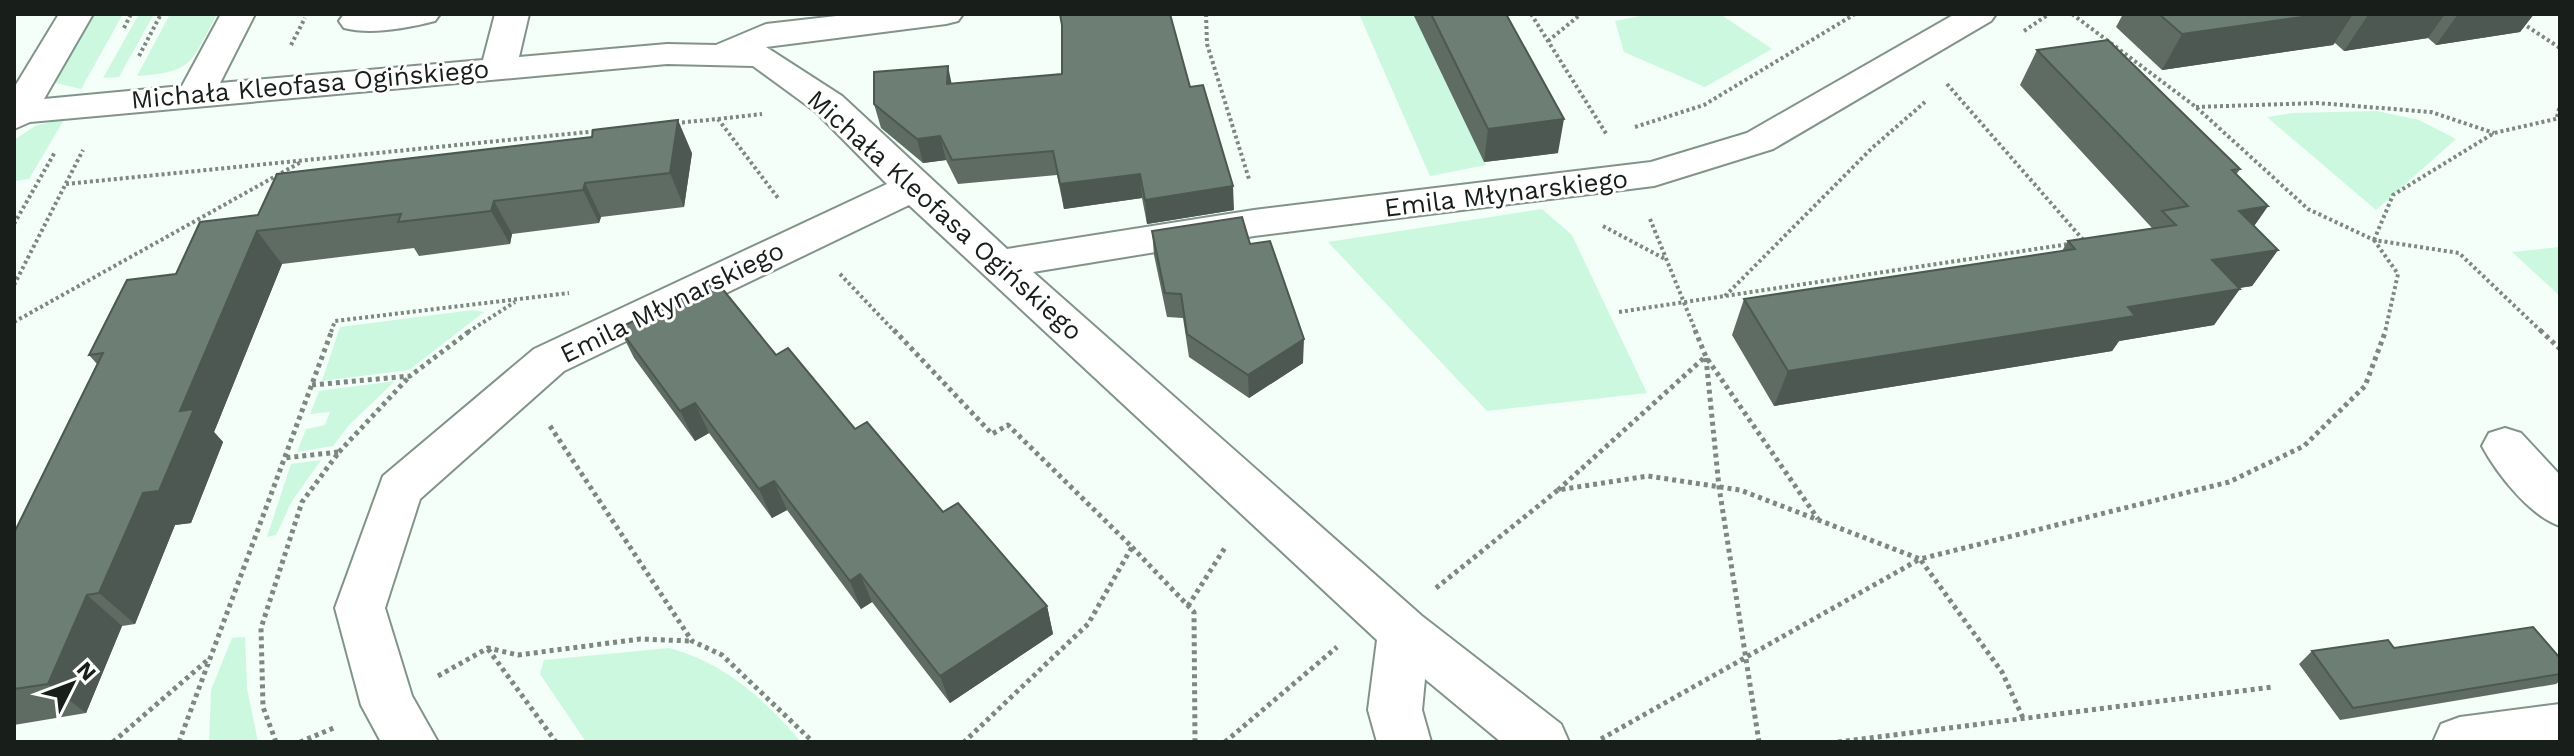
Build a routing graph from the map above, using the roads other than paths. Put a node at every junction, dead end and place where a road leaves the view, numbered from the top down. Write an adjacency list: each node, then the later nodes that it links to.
1 (76, 14): 12 (street)
2 (238, 14): 11 (street)
3 (423, 14): 7 (street)
4 (512, 14): 10 (street)
5 (946, 14): 8 (street)
6 (1979, 14): 14 (street, Emila Młynarskiego)
7 (356, 21)
8 (773, 24): 9 (street)
9 (721, 55): 10 (street, Michała Kleofasa Ogińskiego); 13 (street, Michała Kleofasa Ogińskiego)
10 (499, 68): 11 (street, Michała Kleofasa Ogińskiego)
11 (196, 94): 12 (street, Michała Kleofasa Ogińskiego)
12 (16, 115)
13 (913, 187): 14 (street, Michała Kleofasa Ogińskiego); 19 (street, Emila Młynarskiego)
14 (999, 264): 17 (street, Michała Kleofasa Ogińskiego)
15 (2505, 446): 16 (street)
16 (2560, 507)
17 (1416, 613): 20 (street); 21 (street, Michała Kleofasa Ogińskiego)
18 (2560, 729): 22 (street)
19 (411, 742)
20 (1404, 742)
21 (1542, 742)
22 (2460, 742)

